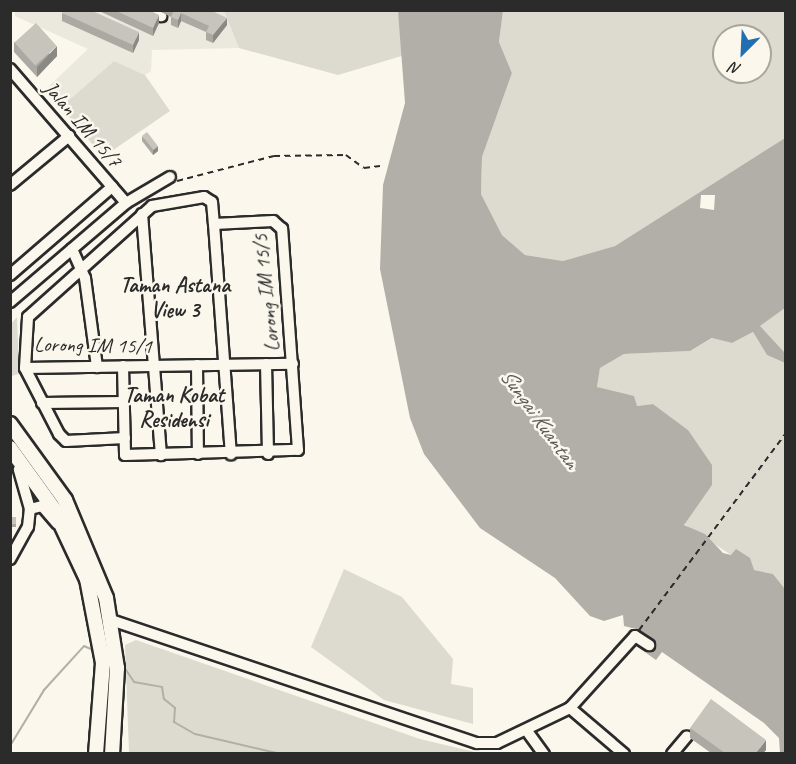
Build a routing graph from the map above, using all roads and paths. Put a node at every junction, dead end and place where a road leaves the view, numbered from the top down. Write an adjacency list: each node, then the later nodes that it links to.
1 (150, 10): 2 (street)
2 (161, 16)
3 (10, 69): 4 (street, Jalan IM 15/7)
4 (69, 136): 7 (street); 8 (street, Jalan IM 15/7)
5 (380, 166): 6 (path)
6 (170, 177): 9 (street)
7 (10, 185)
8 (112, 187): 9 (street, Jalan IM 15/7); 14 (street)
9 (126, 203): 12 (street)
10 (142, 214): 11 (street, Lorong IM 15/1); 13 (street, Lorong IM 15/1); 21 (street)
11 (214, 224): 17 (street, Lorong IM 15/5); 19 (street)
12 (72, 249): 13 (street); 15 (street)
13 (82, 265): 22 (street); 23 (street, Lorong IM 15/1)
14 (11, 273)
15 (10, 302)
16 (266, 364): 17 (street, Lorong IM 15/1); 19 (street, Lorong IM 15/1); 32 (street)
17 (293, 364): 32 (street, Lorong IM 15/5)
18 (197, 365): 19 (street, Lorong IM 15/1); 21 (street, Lorong IM 15/1); 30 (street)
19 (229, 365): 31 (street)
20 (123, 366): 21 (street, Lorong IM 15/1); 22 (street, Lorong IM 15/1); 24 (street)
21 (158, 366): 34 (street)
22 (97, 367): 23 (street, Lorong IM 15/1)
23 (25, 368): 25 (street)
24 (124, 402): 25 (street); 28 (street)
25 (42, 403): 28 (street)
26 (10, 424): 38 (main road)
27 (786, 433): 39 (path)
28 (125, 438): 34 (street, Lorong IM 15/5)
29 (10, 448): 36 (main road)
30 (198, 454): 31 (street, Lorong IM 15/5); 34 (street, Lorong IM 15/5)
31 (231, 454): 32 (street, Lorong IM 15/5)
32 (268, 454)
33 (10, 455): 35 (street)
34 (161, 455)
35 (30, 509): 36 (street); 37 (street)
36 (65, 529): 44 (main road)
37 (10, 559)
38 (111, 620): 42 (street); 45 (main road)
39 (638, 632)
40 (649, 645): 41 (street)
41 (570, 708): 42 (street); 47 (street)
42 (527, 731): 46 (street)
43 (687, 736): 48 (street)
44 (96, 753)
45 (112, 753)
46 (544, 753)
47 (624, 753)
48 (672, 753)

